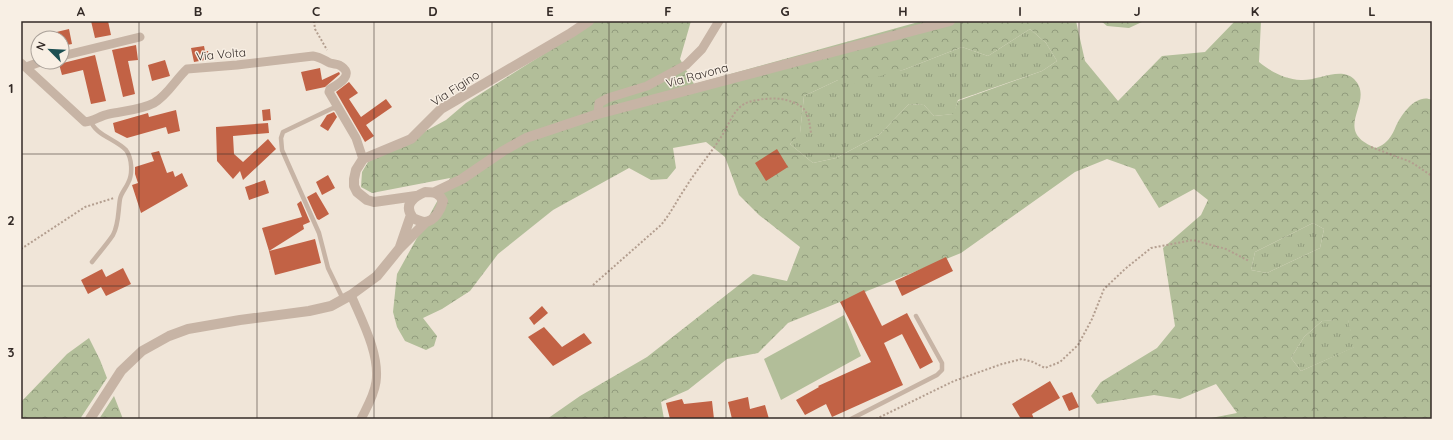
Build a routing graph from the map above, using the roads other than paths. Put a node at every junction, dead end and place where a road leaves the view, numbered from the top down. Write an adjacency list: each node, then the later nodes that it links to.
1 (589, 21): 10 (street, Via Figino)
2 (719, 21): 8 (street)
3 (950, 21): 8 (street, Via Ravona)
4 (140, 38): 5 (street)
5 (70, 54)
6 (24, 66): 9 (street)
7 (341, 112): 9 (street, Via Volta); 10 (street); 20 (lane)
8 (598, 114): 11 (street, Via Ravona)
9 (91, 121): 19 (lane)
10 (363, 159): 14 (street)
11 (462, 179): 12 (street, Via Ravona); 15 (street, Via Ravona)
12 (434, 192): 13 (street); 15 (street)
13 (416, 196): 14 (street); 16 (street)
14 (396, 199): 16 (street)
15 (443, 201): 17 (street)
16 (410, 212): 17 (street); 18 (street)
17 (426, 222): 18 (street)
18 (399, 249): 20 (street)
19 (92, 262)
20 (347, 297): 22 (street); 23 (street)
21 (916, 316): 24 (lane)
22 (90, 419)
23 (361, 419)
24 (852, 419)

